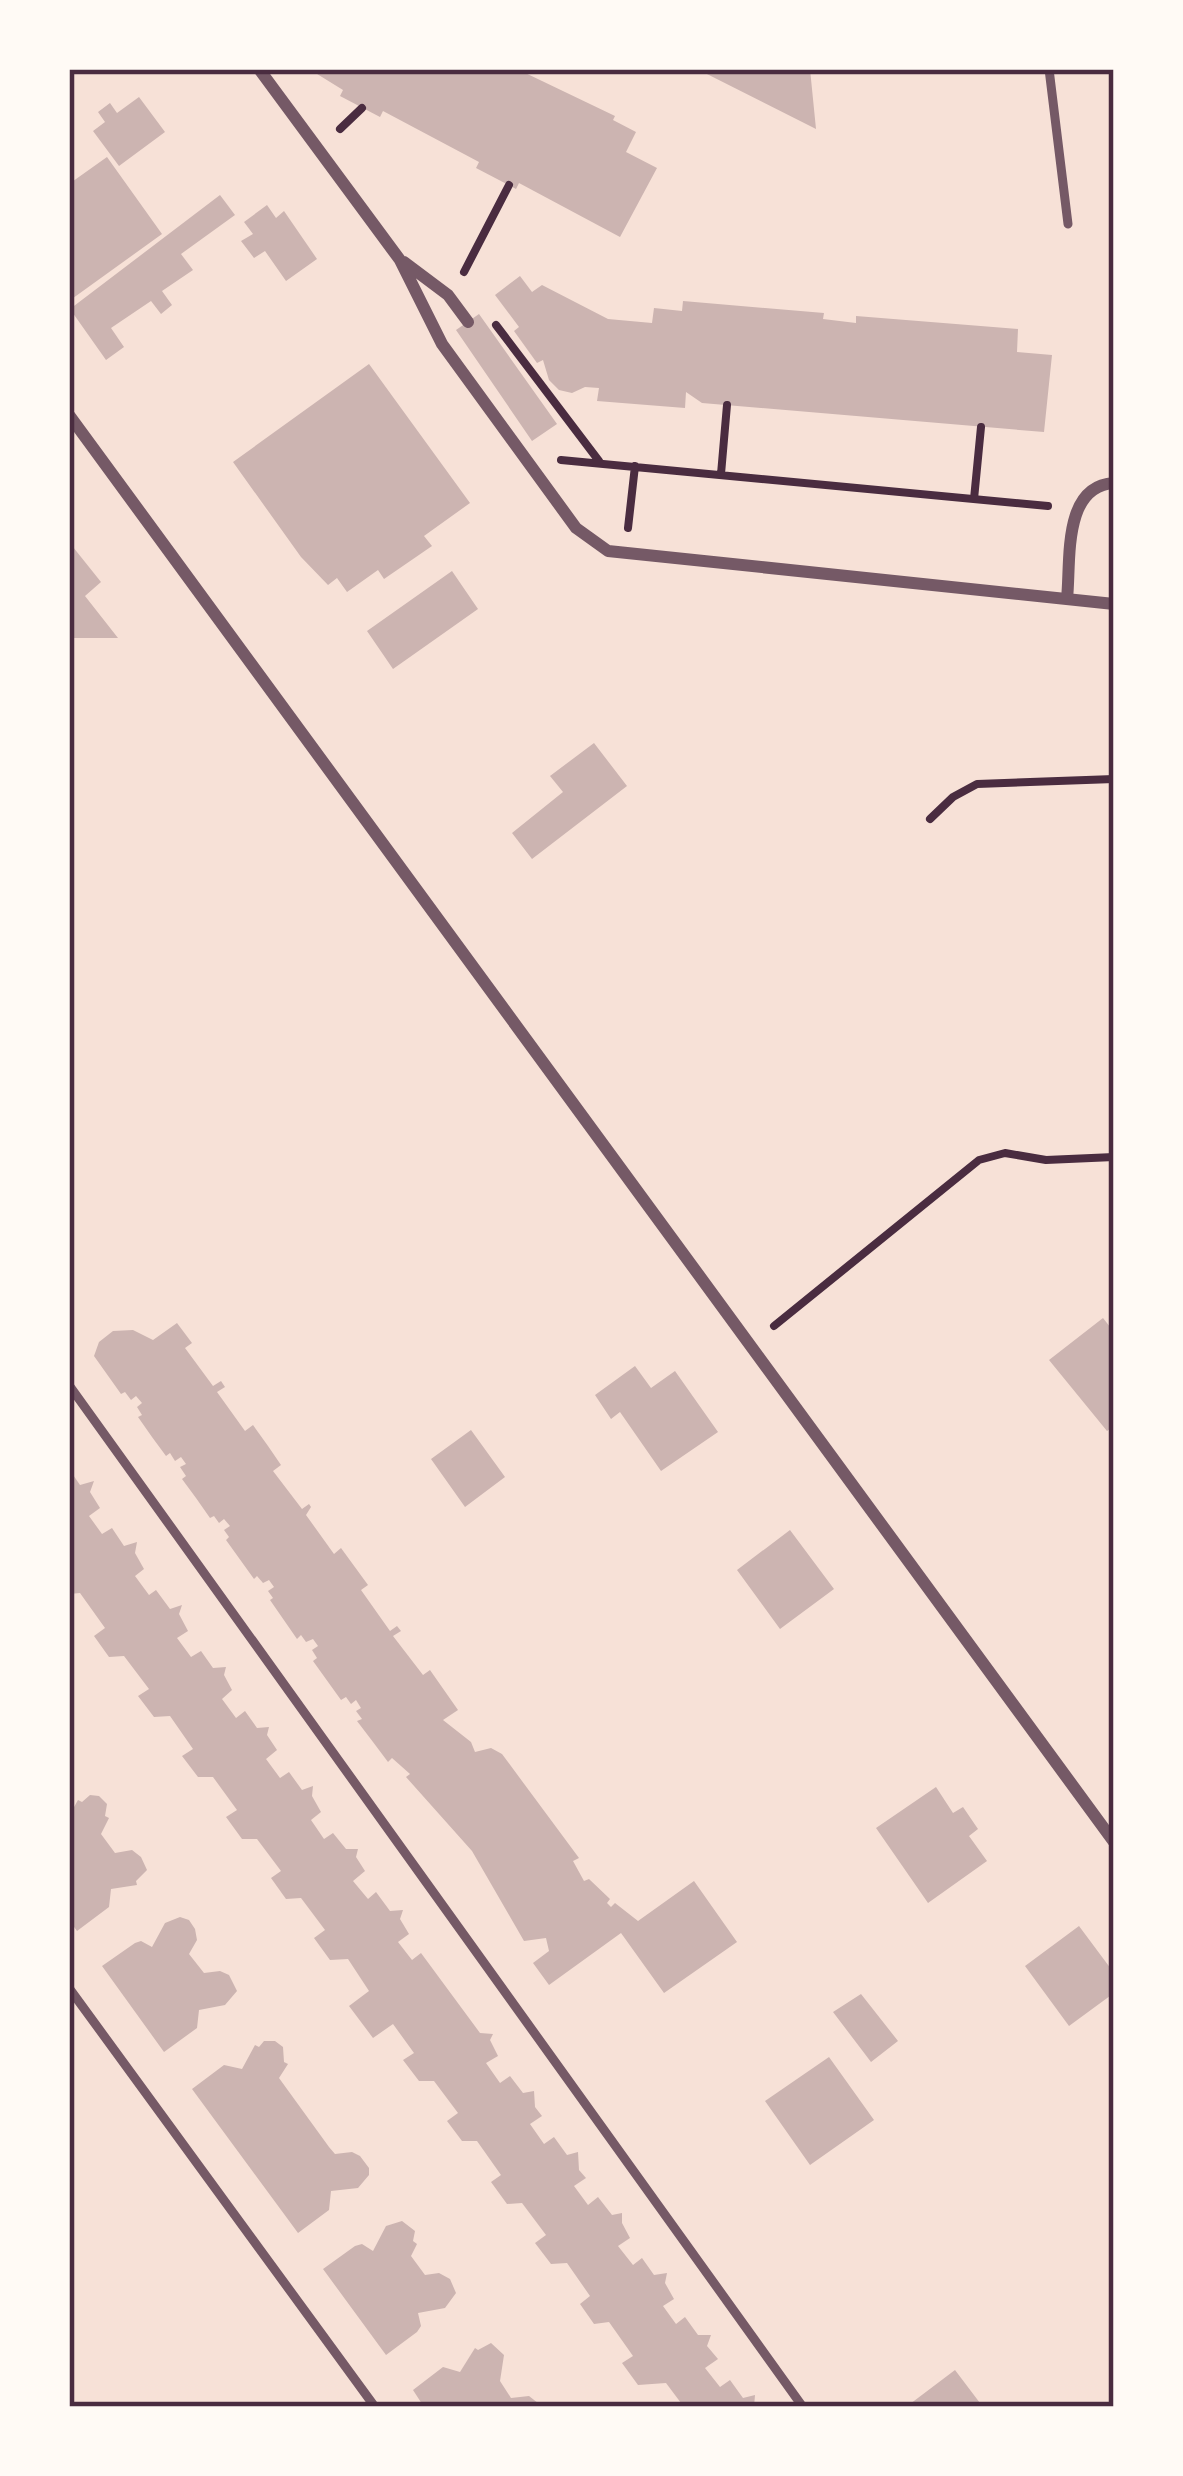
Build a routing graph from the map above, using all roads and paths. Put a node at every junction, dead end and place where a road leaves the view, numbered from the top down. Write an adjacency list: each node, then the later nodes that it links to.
1 (259, 69): 7 (street)
2 (1049, 69): 6 (lane)
3 (362, 108): 4 (path)
4 (334, 134)
5 (508, 185): 8 (path)
6 (1068, 224)
7 (400, 260): 9 (street); 14 (street)
8 (461, 278)
9 (468, 322)
10 (727, 405): 15 (path)
11 (69, 416): 25 (street)
12 (980, 427): 17 (path)
13 (635, 466): 14 (path); 15 (path); 19 (path)
14 (531, 467): 19 (street)
15 (721, 474): 17 (path)
16 (1114, 483): 18 (street)
17 (974, 499): 18 (path)
18 (1077, 508): 20 (street)
19 (626, 553): 20 (street)
20 (1066, 599): 21 (street)
21 (1114, 604)
22 (1114, 779): 23 (path)
23 (931, 819)
24 (1114, 1157): 25 (path)
25 (749, 1346): 27 (street)
26 (69, 1385): 30 (lane)
27 (1114, 1842)
28 (69, 1988): 29 (lane)
29 (375, 2407)
30 (803, 2407)

